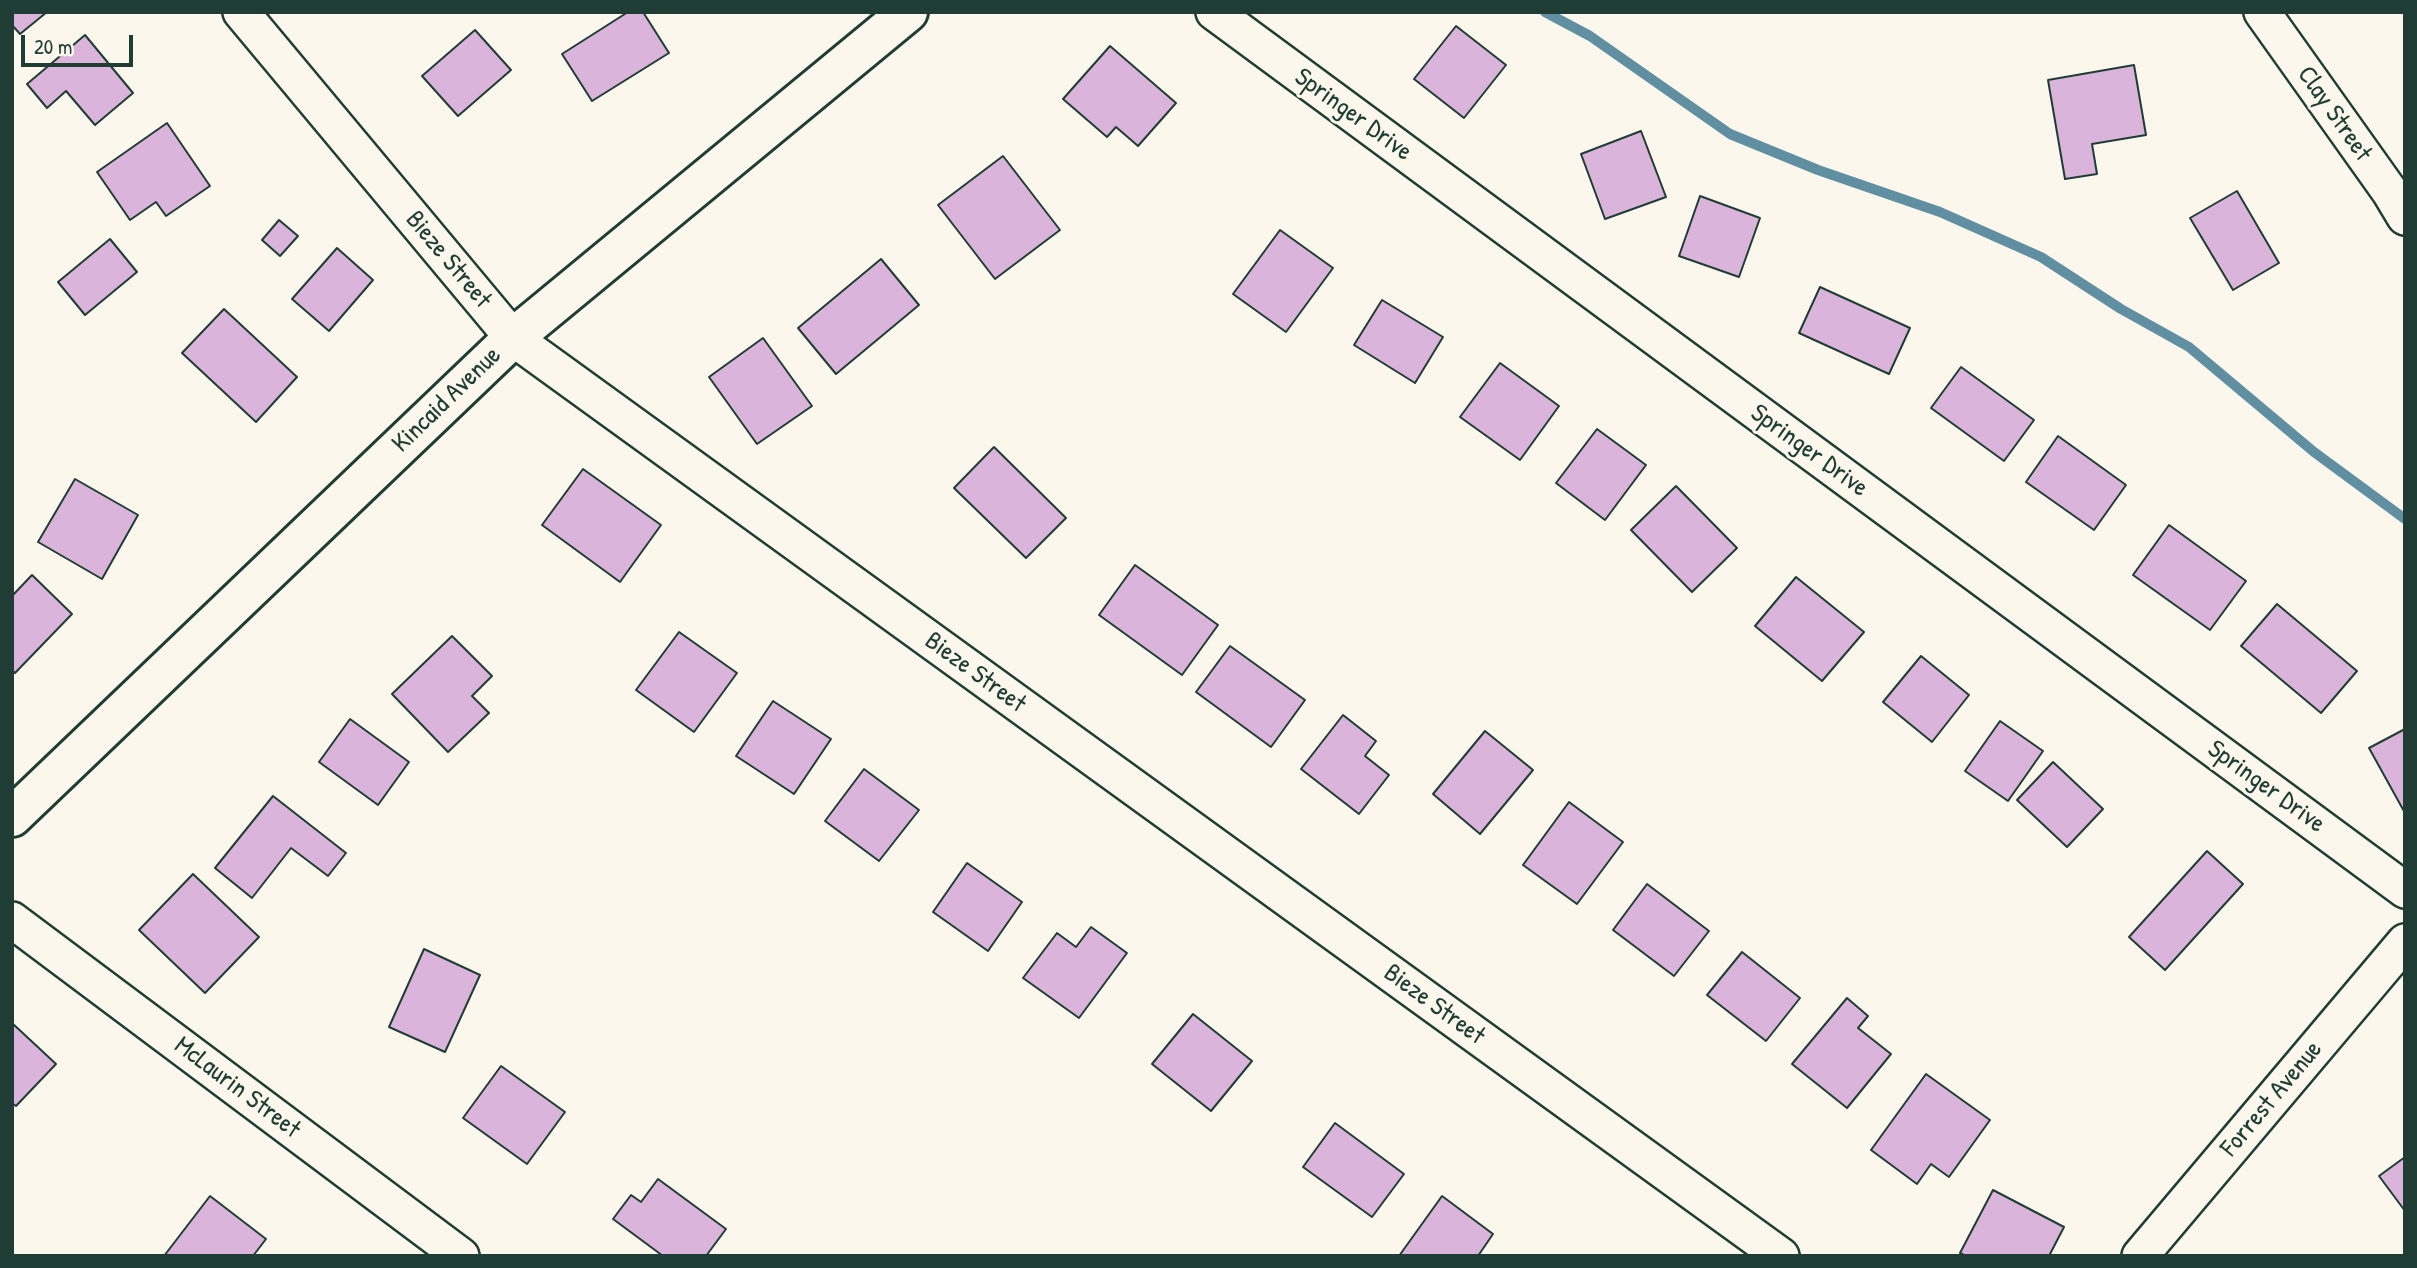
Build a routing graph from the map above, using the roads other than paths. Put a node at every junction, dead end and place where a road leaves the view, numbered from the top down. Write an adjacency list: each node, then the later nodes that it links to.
1 (241, 12): 6 (street, Bieze Street)
2 (908, 12): 6 (street, Kincaid Avenue)
3 (1214, 12): 8 (street, Springer Drive)
4 (2262, 12): 5 (street, Clay Street)
5 (2405, 217)
6 (513, 338): 7 (street, Kincaid Avenue); 12 (street, Bieze Street)
7 (12, 817)
8 (2405, 890)
9 (12, 920): 11 (street, McLaurin Street)
10 (2405, 942): 13 (street, Forrest Avenue)
11 (461, 1256)
12 (1781, 1256)
13 (2140, 1256)

